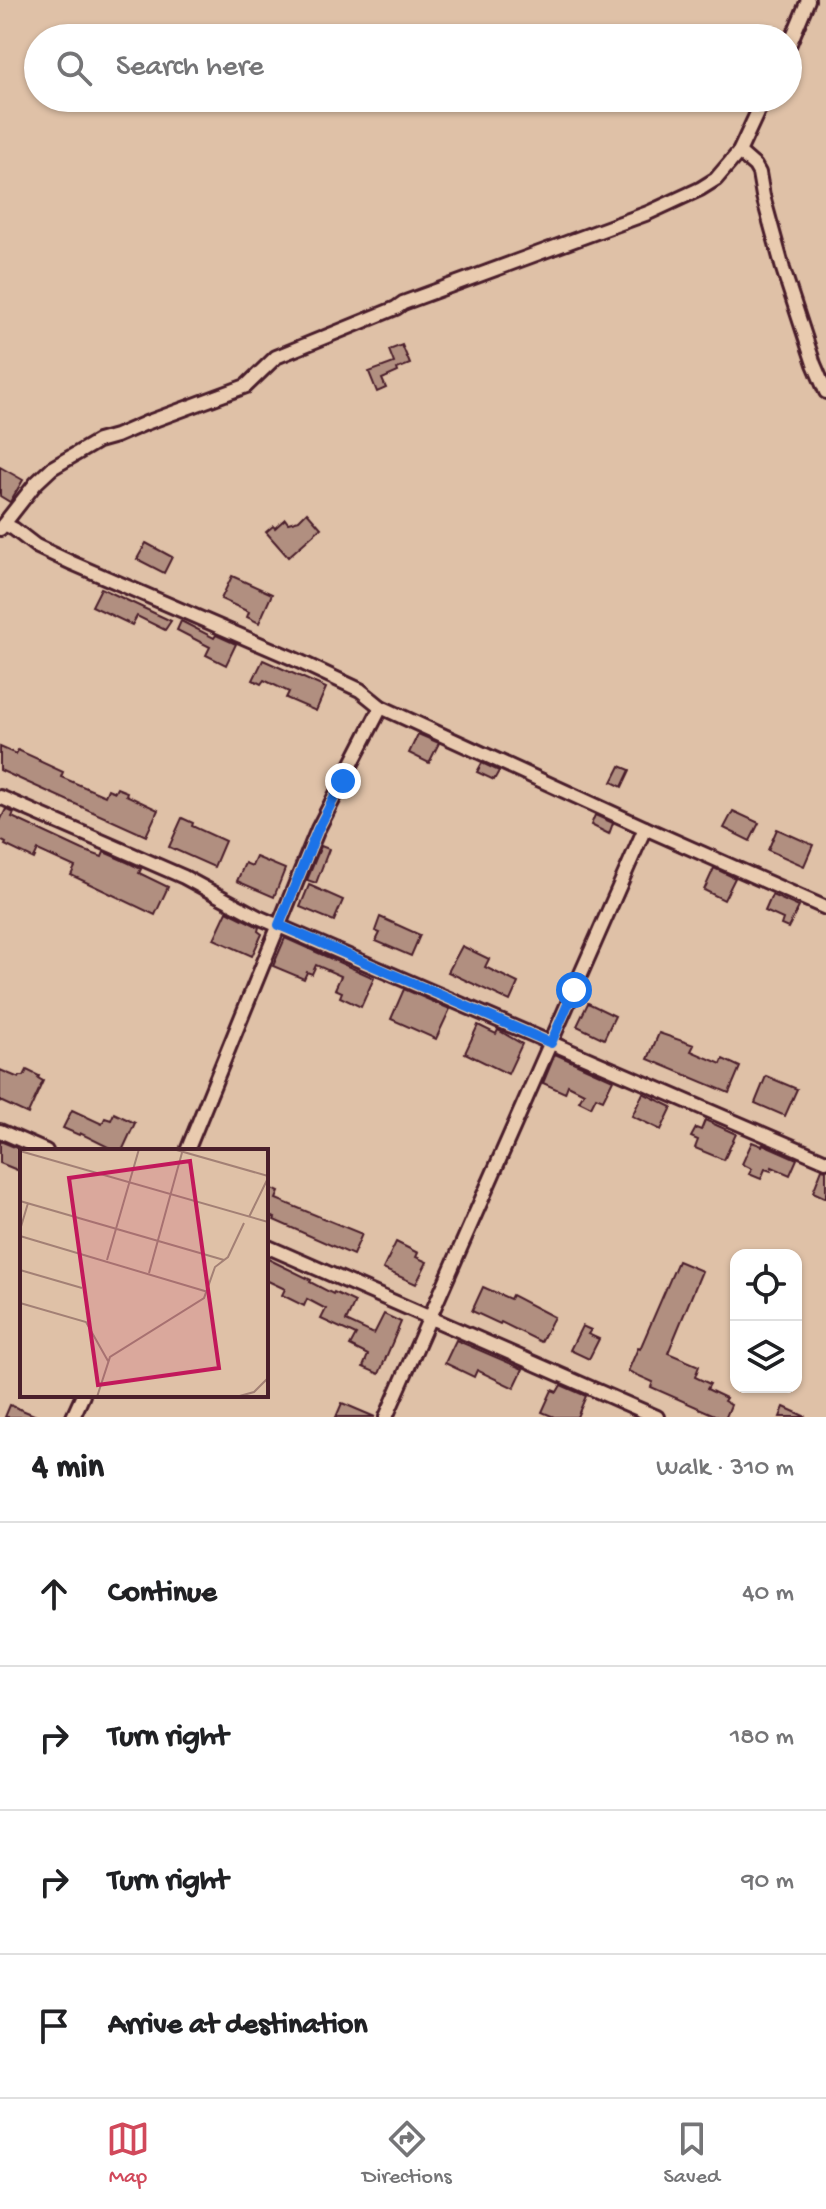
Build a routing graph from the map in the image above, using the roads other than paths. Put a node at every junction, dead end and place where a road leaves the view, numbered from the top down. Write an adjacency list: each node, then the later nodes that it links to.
1 (808, 0): 2 (street)
2 (798, 24)
3 (758, 112): 4 (street)
4 (739, 152): 5 (street); 6 (street)
5 (826, 392)
6 (2, 527): 7 (street)
7 (381, 707): 9 (street); 11 (street)
8 (0, 797): 11 (street)
9 (645, 828): 10 (street); 12 (street)
10 (826, 908)
11 (279, 925): 12 (street); 15 (street)
12 (551, 1043): 16 (street); 18 (street)
13 (0, 1131): 14 (street)
14 (41, 1149)
15 (188, 1149)
16 (826, 1161)
17 (268, 1247): 18 (street)
18 (429, 1318): 21 (street); 22 (street)
19 (82, 1397): 20 (street)
20 (73, 1417)
21 (386, 1417)
22 (657, 1417)

